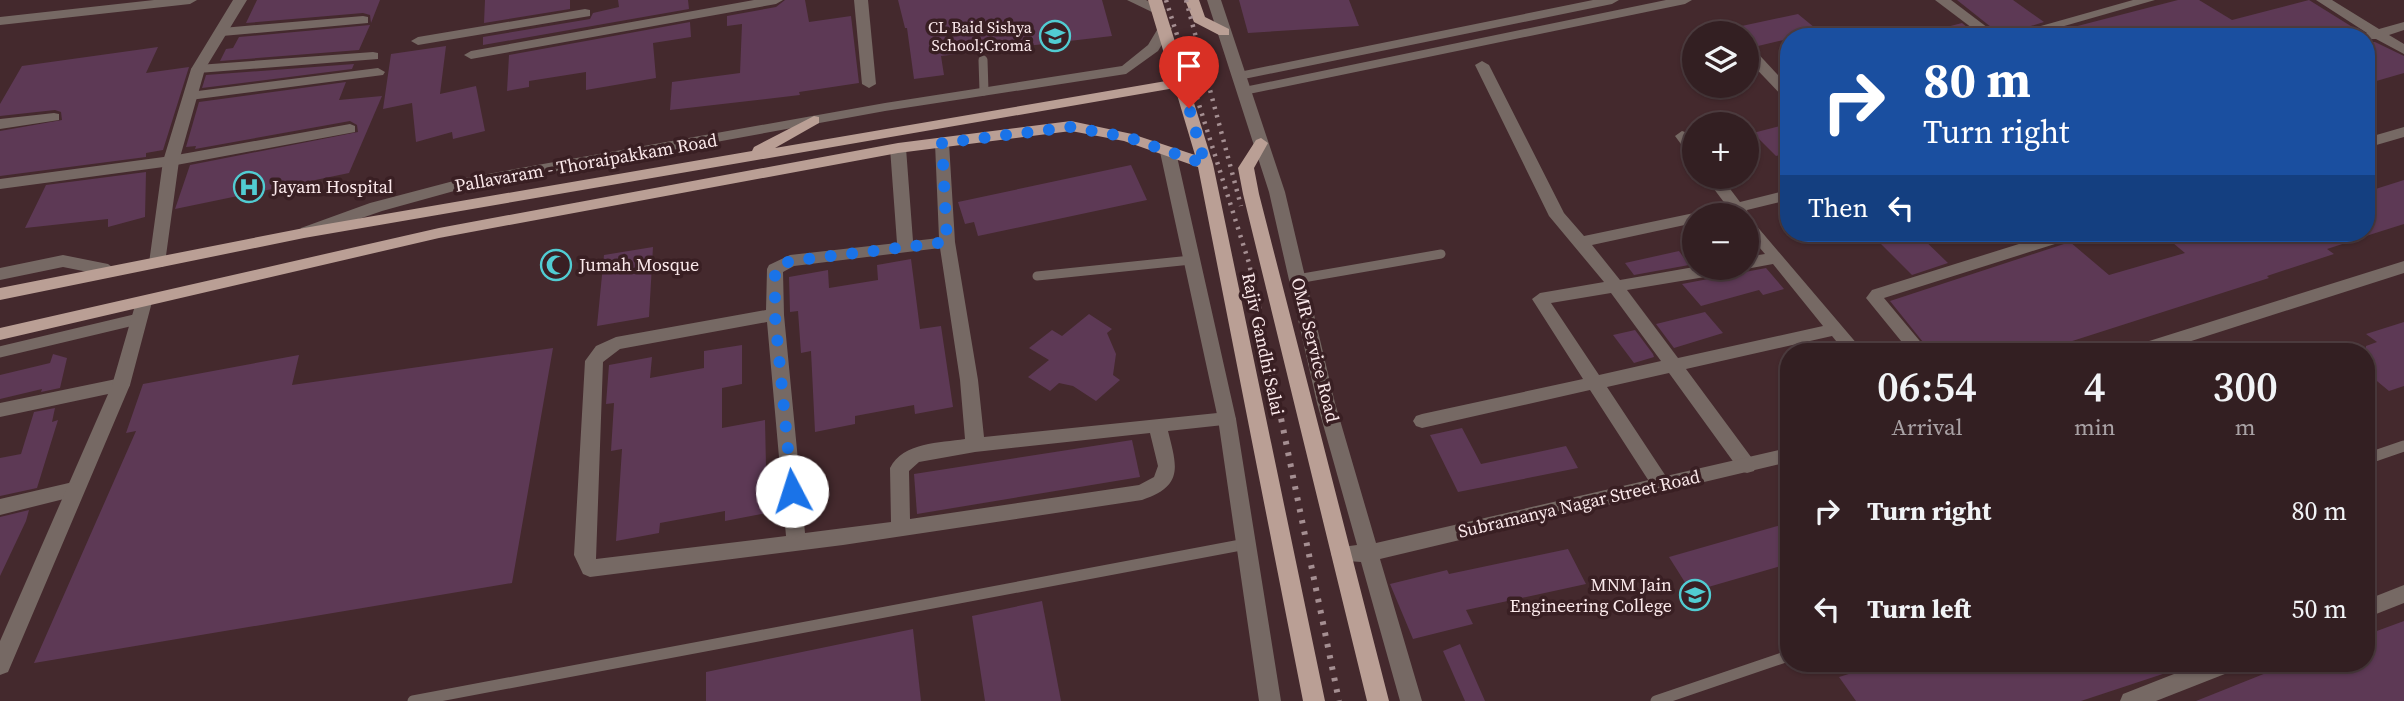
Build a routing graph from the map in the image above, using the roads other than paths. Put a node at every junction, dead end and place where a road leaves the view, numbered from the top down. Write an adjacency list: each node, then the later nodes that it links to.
1 (190, 0): 16 (street)
2 (240, 0): 22 (street)
3 (776, 0): 24 (street)
4 (860, 0): 38 (street)
5 (1135, 0): 13 (street)
6 (1192, 0): 23 (main road)
7 (1214, 0): 23 (street, OMR Service Road)
8 (1612, 0): 37 (street)
9 (1685, 0): 37 (street)
10 (1942, 0): 19 (street)
11 (2148, 0): 20 (street)
12 (2323, 0): 21 (street)
13 (1157, 5): 18 (main road, Rajiv Gandhi Salai)
14 (584, 7): 24 (street); 27 (street)
15 (363, 20): 22 (street)
16 (0, 21)
17 (2404, 26): 25 (street)
18 (1165, 28): 36 (main road, Rajiv Gandhi Salai); 40 (street)
19 (1981, 28)
20 (2042, 28)
21 (2361, 28)
22 (222, 32): 34 (street)
23 (1224, 32): 37 (street, OMR Service Road)
24 (586, 34): 29 (street)
25 (2375, 34)
26 (2375, 37): 28 (street)
27 (418, 41)
28 (2404, 50)
29 (471, 55)
30 (373, 56): 34 (street)
31 (983, 60): 40 (lane)
32 (1759, 63): 39 (street)
33 (1482, 65): 67 (street)
34 (198, 69): 41 (street)
35 (378, 72): 41 (street)
36 (1181, 83): 52 (main road, Pallavaram - Thoraipakkam Road); 54 (main road, Rajiv Gandhi Salai)
37 (1241, 84): 49 (street, OMR Service Road)
38 (869, 85)
39 (1780, 85)
40 (984, 91): 43 (street)
41 (190, 96): 53 (street)
42 (54, 117): 44 (street)
43 (814, 120): 52 (main road); 63 (street)
44 (0, 124)
45 (350, 129): 53 (street)
46 (2404, 132): 47 (street)
47 (2375, 140)
48 (942, 143): 50 (main road); 51 (main road); 65 (street)
49 (1261, 143): 79 (street, OMR Service Road); 109 (main road, Rajiv Gandhi Salai)
50 (898, 148): 61 (main road); 68 (street)
51 (1168, 152): 54 (main road); 71 (street)
52 (747, 157): 56 (main road, Pallavaram - Thoraipakkam Road)
53 (172, 161): 55 (street); 73 (street)
54 (1205, 164): 117 (main road, Rajiv Gandhi Salai)
55 (0, 184)
56 (559, 189): 61 (main road); 63 (main road, Pallavaram - Thoraipakkam Road)
57 (1722, 189): 59 (street)
58 (1780, 198): 60 (street)
59 (1733, 203)
60 (1759, 208)
61 (556, 213): 82 (main road)
62 (1682, 221): 67 (street)
63 (304, 233): 73 (main road, Pallavaram - Thoraipakkam Road)
64 (1759, 237): 70 (street)
65 (947, 242): 68 (street); 97 (street)
66 (2042, 242): 87 (street)
67 (1578, 243): 80 (street)
68 (905, 248): 83 (street)
69 (1441, 254): 79 (lane)
70 (1775, 258): 72 (street); 84 (street)
71 (1191, 260): 78 (lane); 94 (street)
72 (1759, 261)
73 (157, 263): 75 (main road, Pallavaram - Thoraipakkam Road)
74 (2404, 267): 88 (street)
75 (108, 270): 76 (street); 81 (main road, Pallavaram - Thoraipakkam Road)
76 (0, 274)
77 (1682, 275): 80 (street)
78 (1037, 276)
79 (1297, 279): 108 (street, OMR Service Road)
80 (1616, 287): 90 (street); 91 (street)
81 (0, 294)
82 (141, 311): 85 (main road); 89 (lane); 92 (street)
83 (775, 316): 106 (street); 106 (street)
84 (1837, 329): 86 (street); 90 (street)
85 (0, 334)
86 (1848, 343)
87 (1912, 343)
88 (2164, 343)
89 (0, 352)
90 (1674, 366): 91 (street); 101 (street)
91 (1597, 383): 95 (street); 102 (street)
92 (121, 385): 93 (street); 103 (street)
93 (0, 410)
94 (1227, 419): 96 (street); 107 (street)
95 (1422, 421)
96 (1157, 425): 97 (street); 105 (street)
97 (975, 445): 105 (street)
98 (2404, 446): 99 (lane)
99 (2375, 456)
100 (1780, 457): 101 (street, Subramanya Nagar Street Road)
101 (1747, 466): 102 (street, Subramanya Nagar Street Road)
102 (1661, 484): 108 (street, Subramanya Nagar Street Road)
103 (73, 490): 104 (street); 113 (street)
104 (0, 507)
105 (901, 528): 106 (street)
106 (796, 541)
107 (1246, 544): 115 (lane); 116 (street)
108 (1369, 553): 109 (street, Subramanya Nagar Street Road); 119 (street, OMR Service Road)
109 (1341, 554): 118 (main road, Rajiv Gandhi Salai)
110 (2404, 594): 111 (street)
111 (2375, 605)
112 (1780, 659): 120 (lane)
113 (1, 660)
114 (2204, 672): 121 (street)
115 (413, 701)
116 (1269, 701)
117 (1314, 701)
118 (1378, 701)
119 (1411, 701)
120 (1656, 701)
121 (2131, 701)

